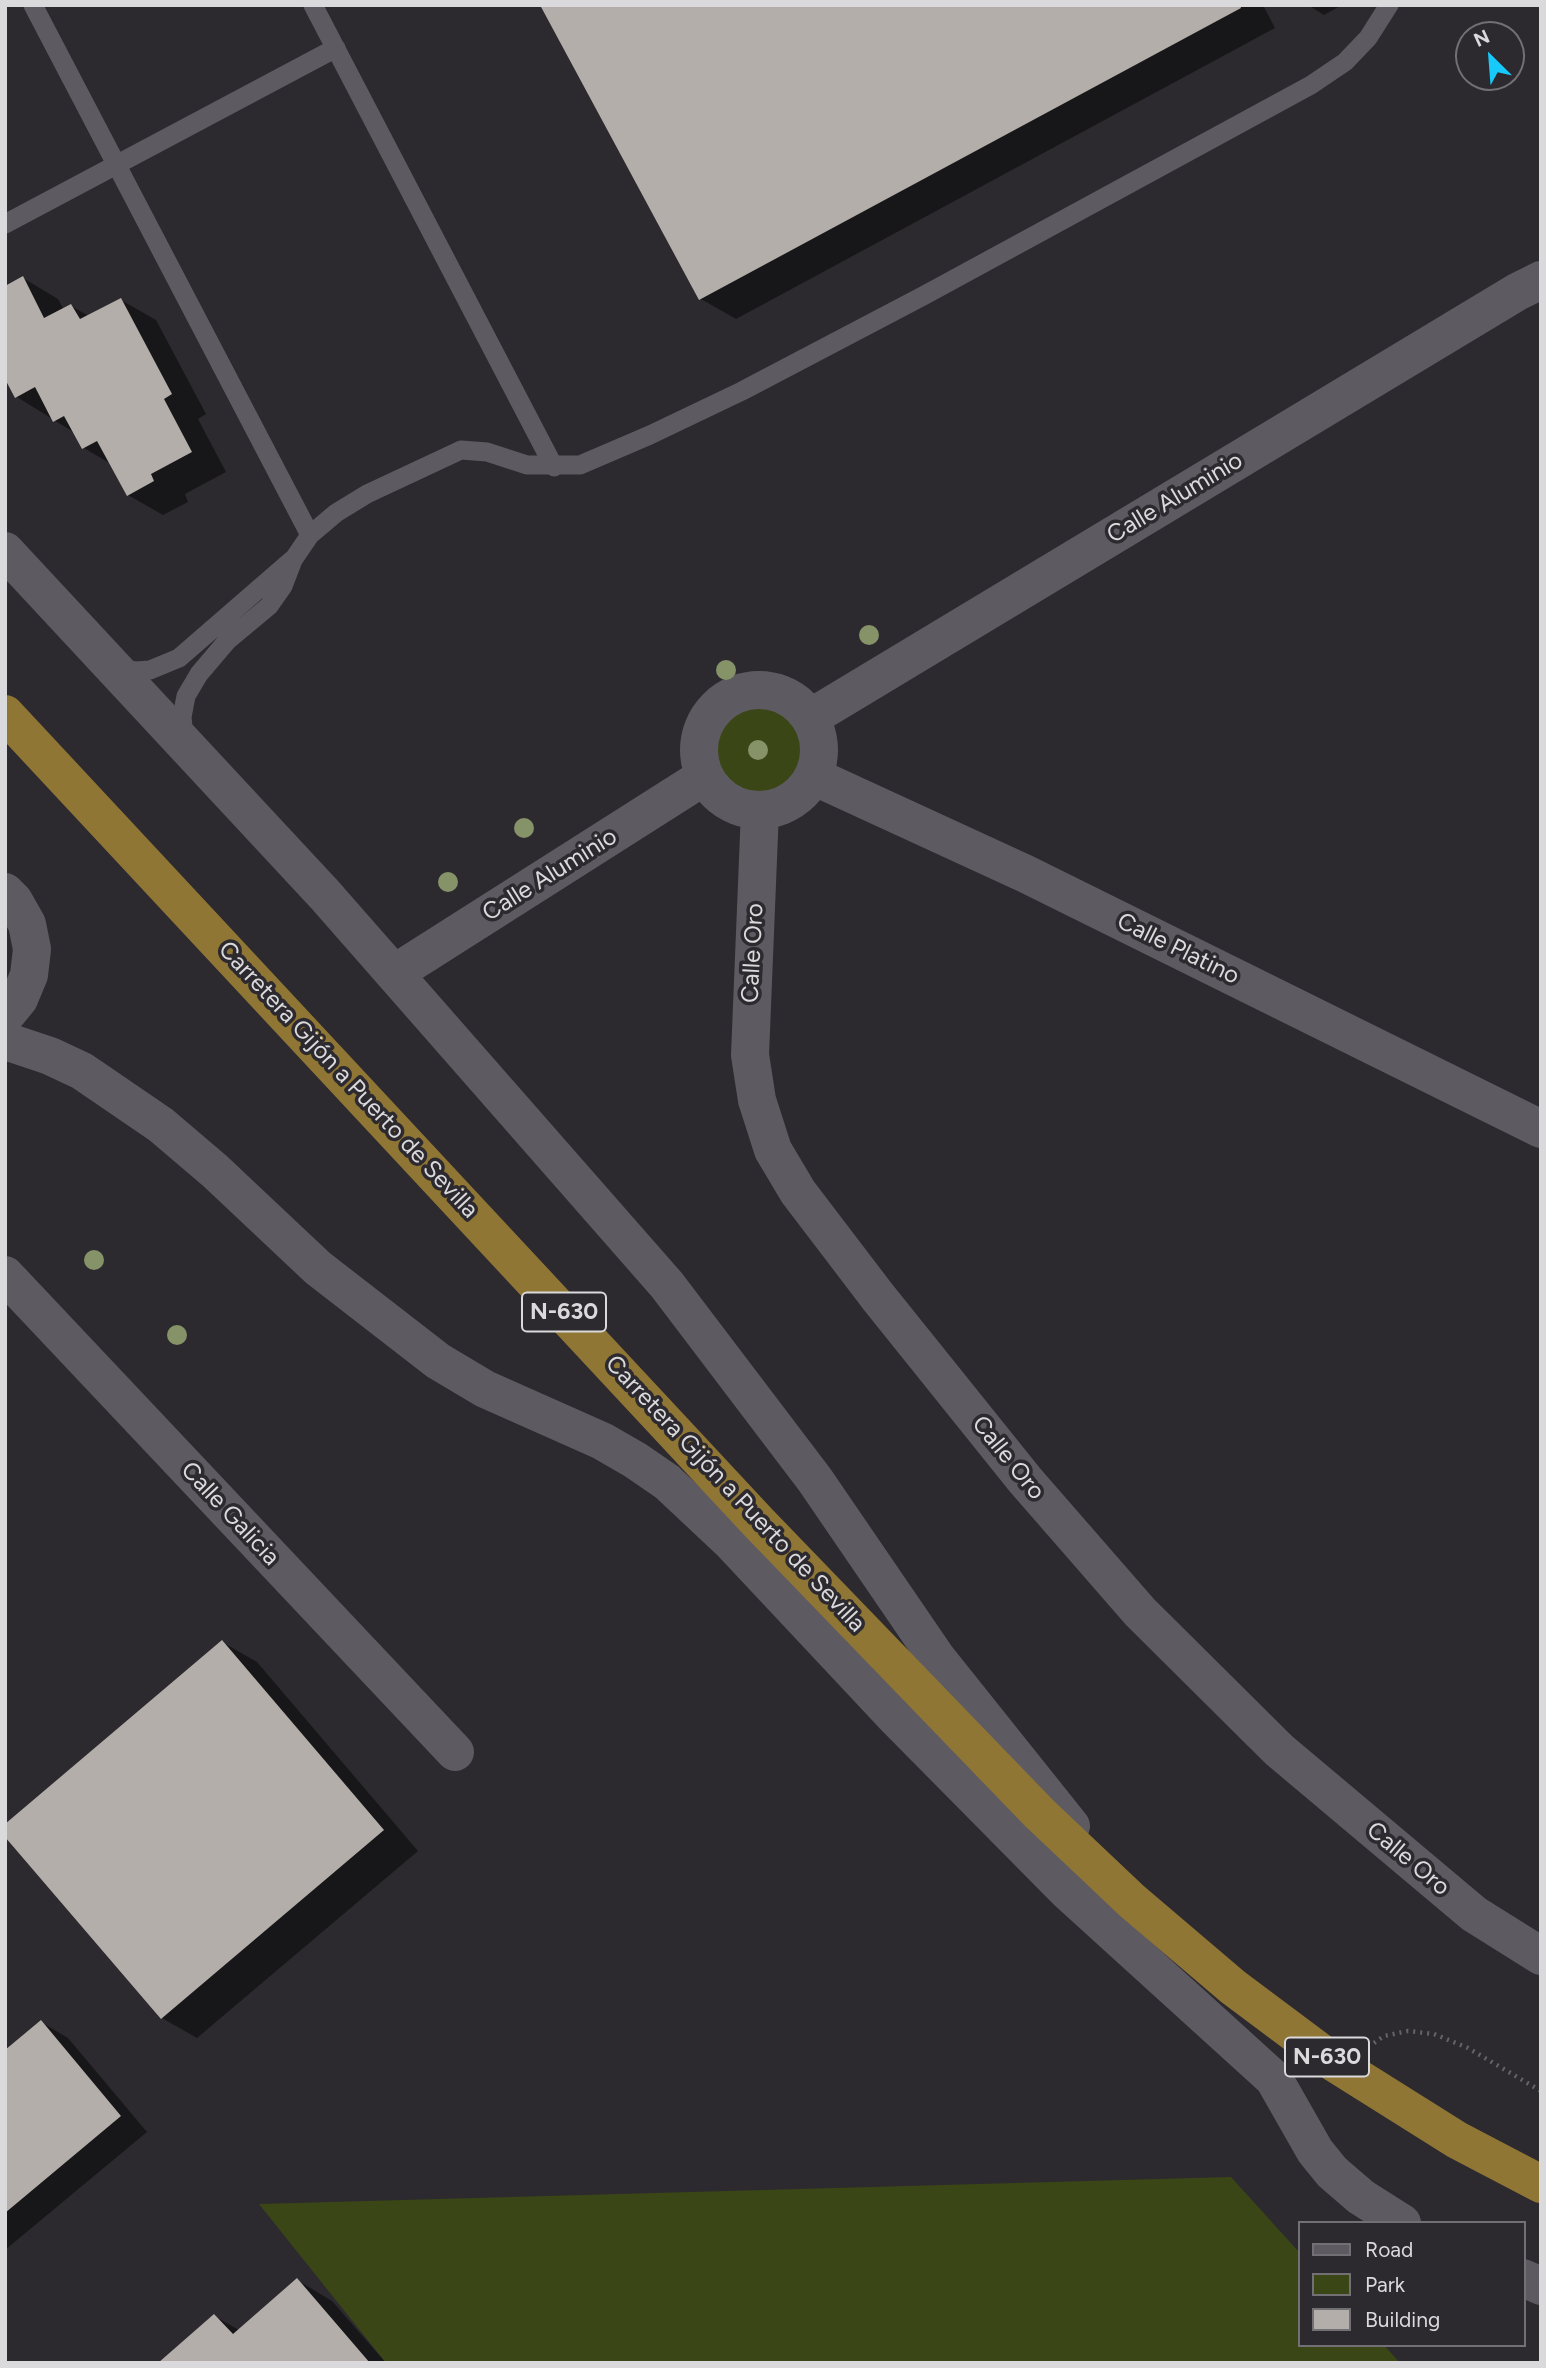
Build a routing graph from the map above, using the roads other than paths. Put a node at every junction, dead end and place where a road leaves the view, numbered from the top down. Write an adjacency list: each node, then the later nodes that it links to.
1 (33, 5): 5 (lane)
2 (313, 5): 4 (lane)
3 (1389, 5): 8 (lane)
4 (336, 48): 5 (lane); 8 (lane)
5 (117, 165): 6 (lane); 9 (lane)
6 (5, 224)
7 (1541, 280): 14 (street, Calle Aluminio)
8 (554, 467): 9 (lane)
9 (310, 535): 11 (lane)
10 (5, 551): 12 (street)
11 (293, 560): 12 (lane); 15 (lane)
12 (114, 668): 15 (street)
13 (5, 714): 25 (highway, Carretera Gijón a Puerto de Sevilla / N-630)
14 (810, 718): 16 (street); 17 (street)
15 (184, 743): 20 (street)
16 (705, 776): 18 (street); 20 (street, Calle Aluminio)
17 (813, 776): 18 (street); 23 (street, Calle Platino)
18 (760, 810): 29 (street, Calle Oro)
19 (5, 892): 21 (street)
20 (395, 973): 28 (street)
21 (5, 1016)
22 (5, 1041): 26 (street)
23 (1541, 1129)
24 (5, 1275): 27 (street, Calle Galicia)
25 (758, 1522): 26 (street); 28 (highway, Carretera Gijón a Puerto de Sevilla / N-630)
26 (897, 1719): 28 (street); 31 (street)
27 (455, 1752)
28 (1132, 1901): 30 (highway, Carretera Gijón a Puerto de Sevilla / N-630)
29 (1541, 1956)
30 (1541, 2184)
31 (1399, 2221)
32 (1525, 2279): 33 (street)
33 (1541, 2286)

